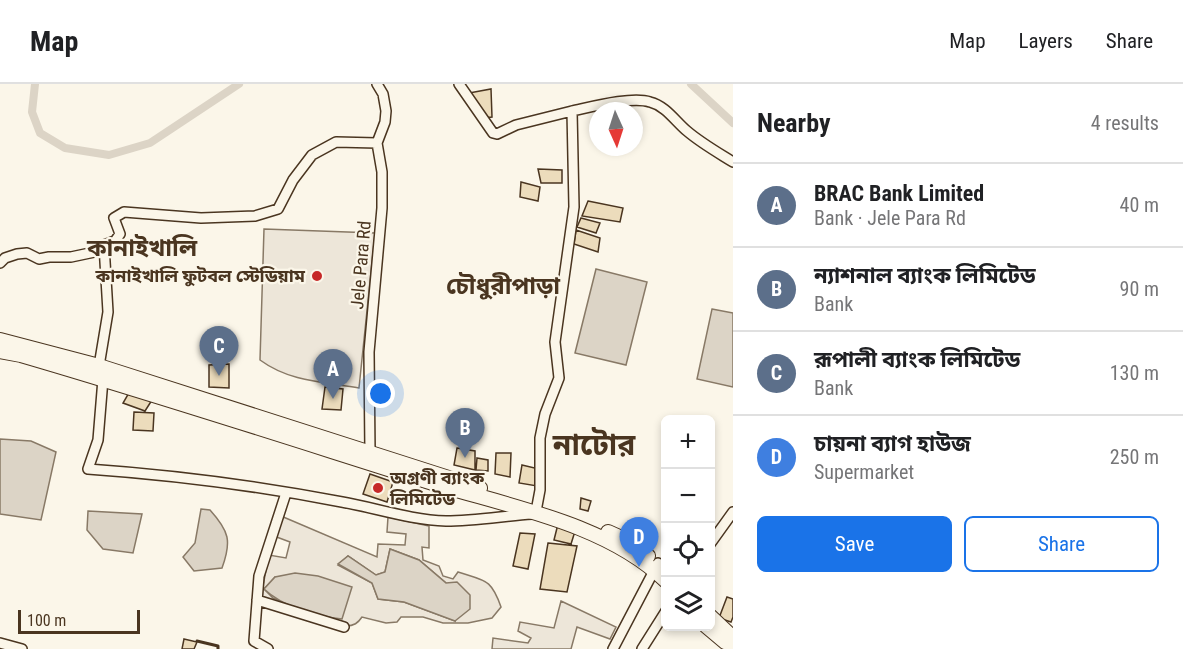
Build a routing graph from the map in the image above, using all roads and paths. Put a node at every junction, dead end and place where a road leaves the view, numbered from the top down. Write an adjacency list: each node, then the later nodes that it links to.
1 (377, 84): 4 (street, Jele Para Rd)
2 (459, 84): 3 (street)
3 (572, 111): 5 (street); 13 (street)
4 (377, 143): 6 (street); 11 (street, Jele Para Rd)
5 (733, 162)
6 (105, 250): 7 (street); 10 (street)
7 (0, 263)
8 (0, 340): 10 (highway)
9 (0, 351): 10 (highway)
10 (101, 372): 11 (highway); 12 (street); 13 (highway)
11 (370, 453): 13 (highway)
12 (286, 493): 13 (street); 17 (street)
13 (542, 512): 16 (highway)
14 (733, 512): 15 (street)
15 (715, 538)
16 (660, 567): 27 (street)
17 (256, 600): 20 (street); 26 (street)
18 (661, 619): 28 (street)
19 (715, 620): 22 (highway)
20 (344, 627)
21 (711, 631): 24 (highway)
22 (733, 636)
23 (0, 643): 25 (street)
24 (733, 645)
25 (22, 649)
26 (268, 649)
27 (613, 649)
28 (642, 649)

